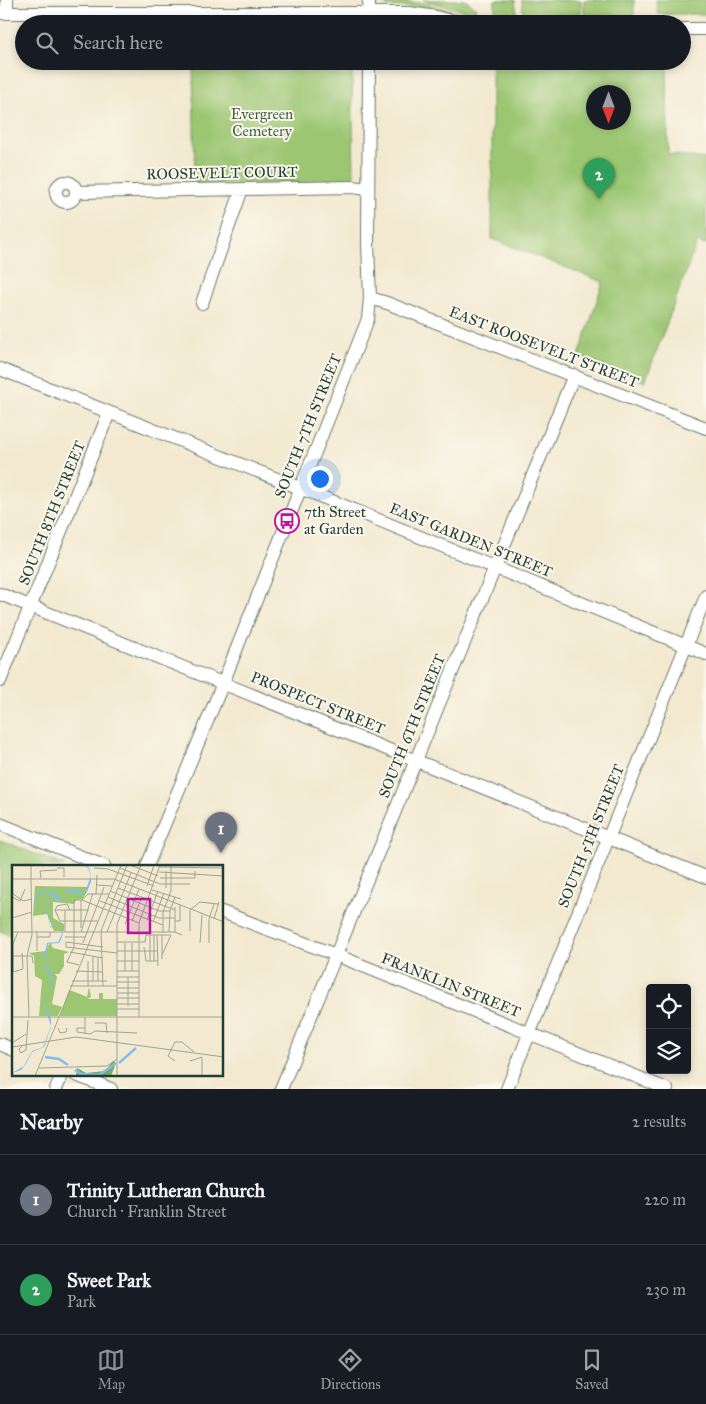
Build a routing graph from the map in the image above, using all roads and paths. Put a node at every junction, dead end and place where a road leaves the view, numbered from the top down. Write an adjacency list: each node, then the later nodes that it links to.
1 (7, 0): 4 (street)
2 (210, 0): 5 (street)
3 (369, 0): 7 (street)
4 (4, 13): 5 (street)
5 (210, 14): 6 (street)
6 (242, 15)
7 (369, 15)
8 (396, 15): 9 (street)
9 (422, 15)
10 (691, 29): 11 (street)
11 (706, 29)
12 (369, 70): 14 (street, SOUTH 7TH STREET)
13 (242, 189): 14 (street, ROOSEVELT COURT); 15 (street, ROOSEVELT COURT); 17 (street)
14 (368, 189): 16 (street, SOUTH 7TH STREET)
15 (76, 192)
16 (370, 298): 19 (street, EAST ROOSEVELT STREET); 22 (street, SOUTH 7TH STREET)
17 (202, 303)
18 (0, 369): 20 (street, EAST GARDEN STREET)
19 (574, 375): 21 (street, EAST ROOSEVELT STREET); 23 (street, SOUTH 6TH STREET)
20 (109, 413): 22 (street, EAST GARDEN STREET); 26 (street, SOUTH 8TH STREET)
21 (706, 428)
22 (300, 488): 23 (street, EAST GARDEN STREET); 30 (street, SOUTH 7TH STREET)
23 (495, 568): 27 (street, EAST GARDEN STREET); 31 (street, SOUTH 6TH STREET)
24 (0, 594): 26 (street, PROSPECT STREET)
25 (706, 596): 27 (street, SOUTH 5TH STREET)
26 (32, 607): 29 (street, SOUTH 8TH STREET); 30 (street, PROSPECT STREET)
27 (687, 646): 28 (street, EAST GARDEN STREET); 33 (street, SOUTH 5TH STREET)
28 (706, 654)
29 (0, 681)
30 (223, 683): 31 (street, PROSPECT STREET); 35 (street, SOUTH 7TH STREET)
31 (416, 761): 33 (street, PROSPECT STREET); 38 (street, SOUTH 6TH STREET)
32 (0, 824): 34 (street)
33 (608, 837): 36 (street, PROSPECT STREET); 39 (street, SOUTH 5TH STREET)
34 (102, 865)
35 (147, 865)
36 (706, 877)
37 (224, 913): 38 (street, FRANKLIN STREET)
38 (336, 955): 39 (street, FRANKLIN STREET); 46 (street, SOUTH 6TH STREET)
39 (528, 1034): 47 (street, SOUTH 5TH STREET); 48 (street, FRANKLIN STREET)
40 (0, 1044): 41 (street)
41 (12, 1049)
42 (62, 1076): 44 (street)
43 (78, 1076): 45 (street)
44 (56, 1089)
45 (111, 1089)
46 (281, 1089)
47 (507, 1089)
48 (667, 1089)

